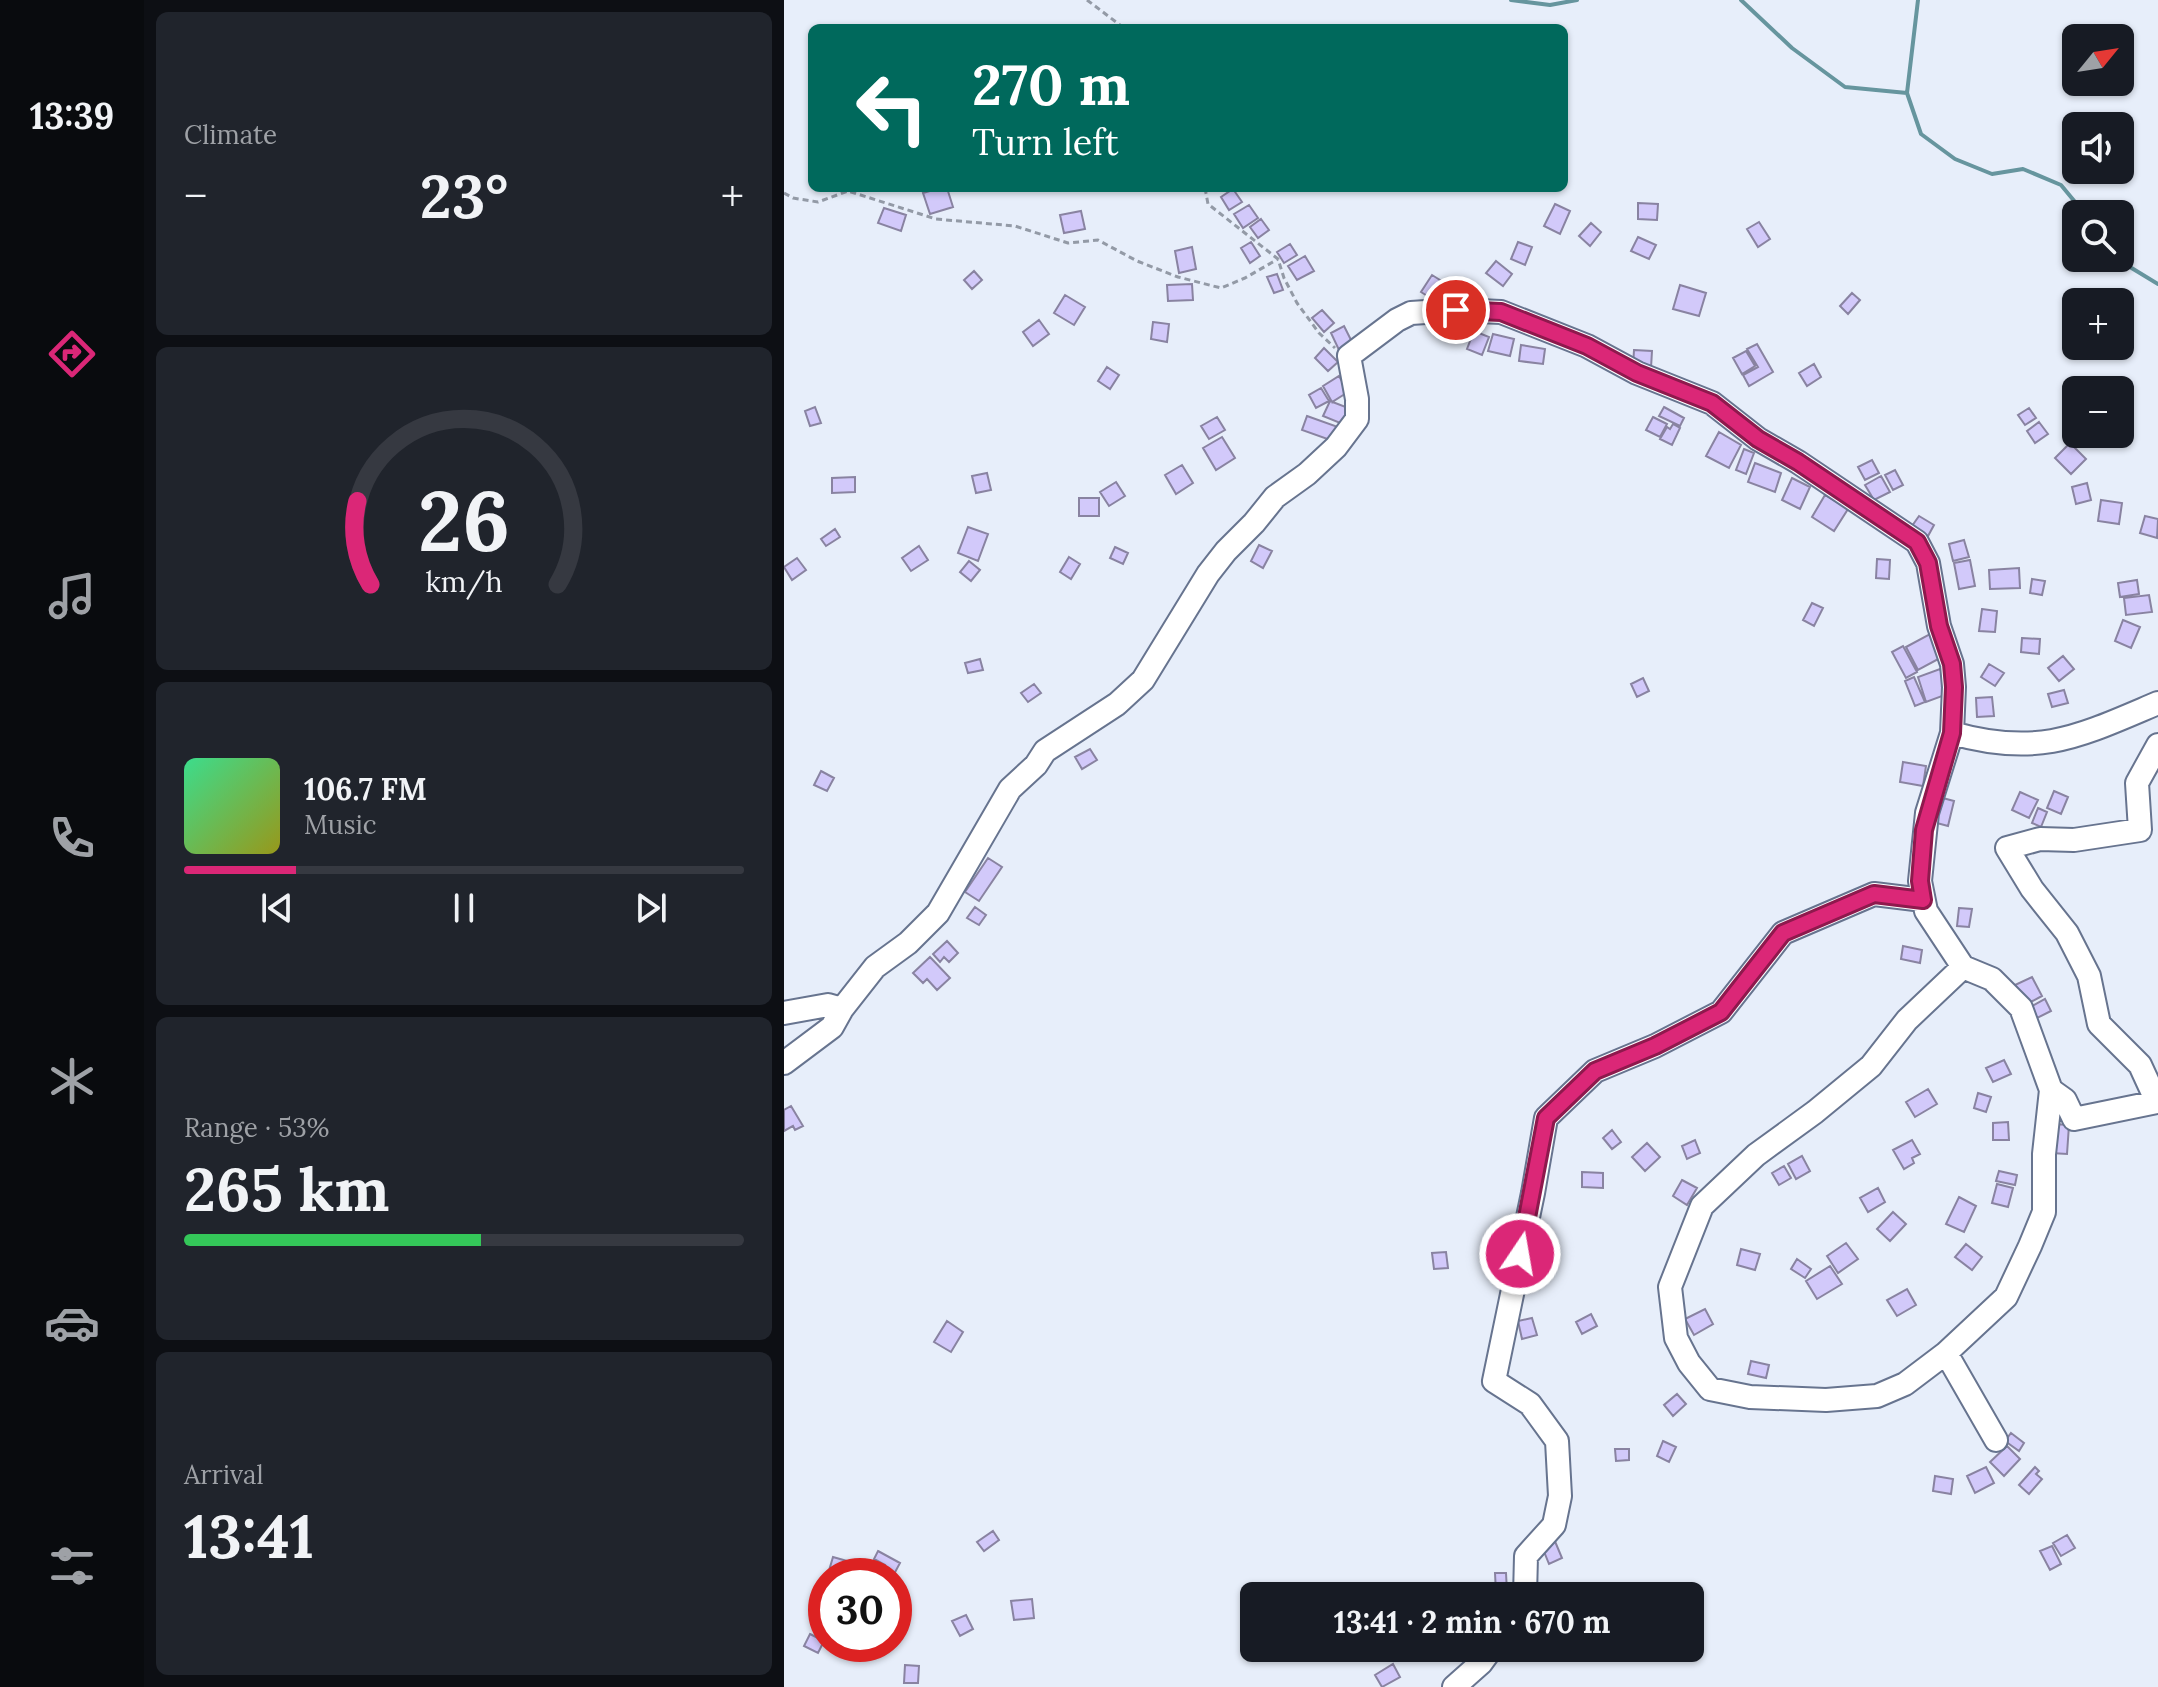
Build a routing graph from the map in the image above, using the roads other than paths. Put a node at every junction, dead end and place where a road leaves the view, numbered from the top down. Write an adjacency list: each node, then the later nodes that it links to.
1 (2158, 703): 2 (street)
2 (1952, 733): 4 (street); 6 (street)
3 (2158, 745): 9 (street)
4 (1923, 900): 5 (street); 12 (street)
5 (1963, 967): 9 (street); 10 (street)
6 (842, 1009): 7 (street); 8 (street)
7 (784, 1013)
8 (784, 1063)
9 (2051, 1090): 10 (street)
10 (1946, 1353): 11 (street)
11 (1996, 1440)
12 (1525, 1582)
13 (1482, 1662): 14 (street)
14 (1454, 1687)

